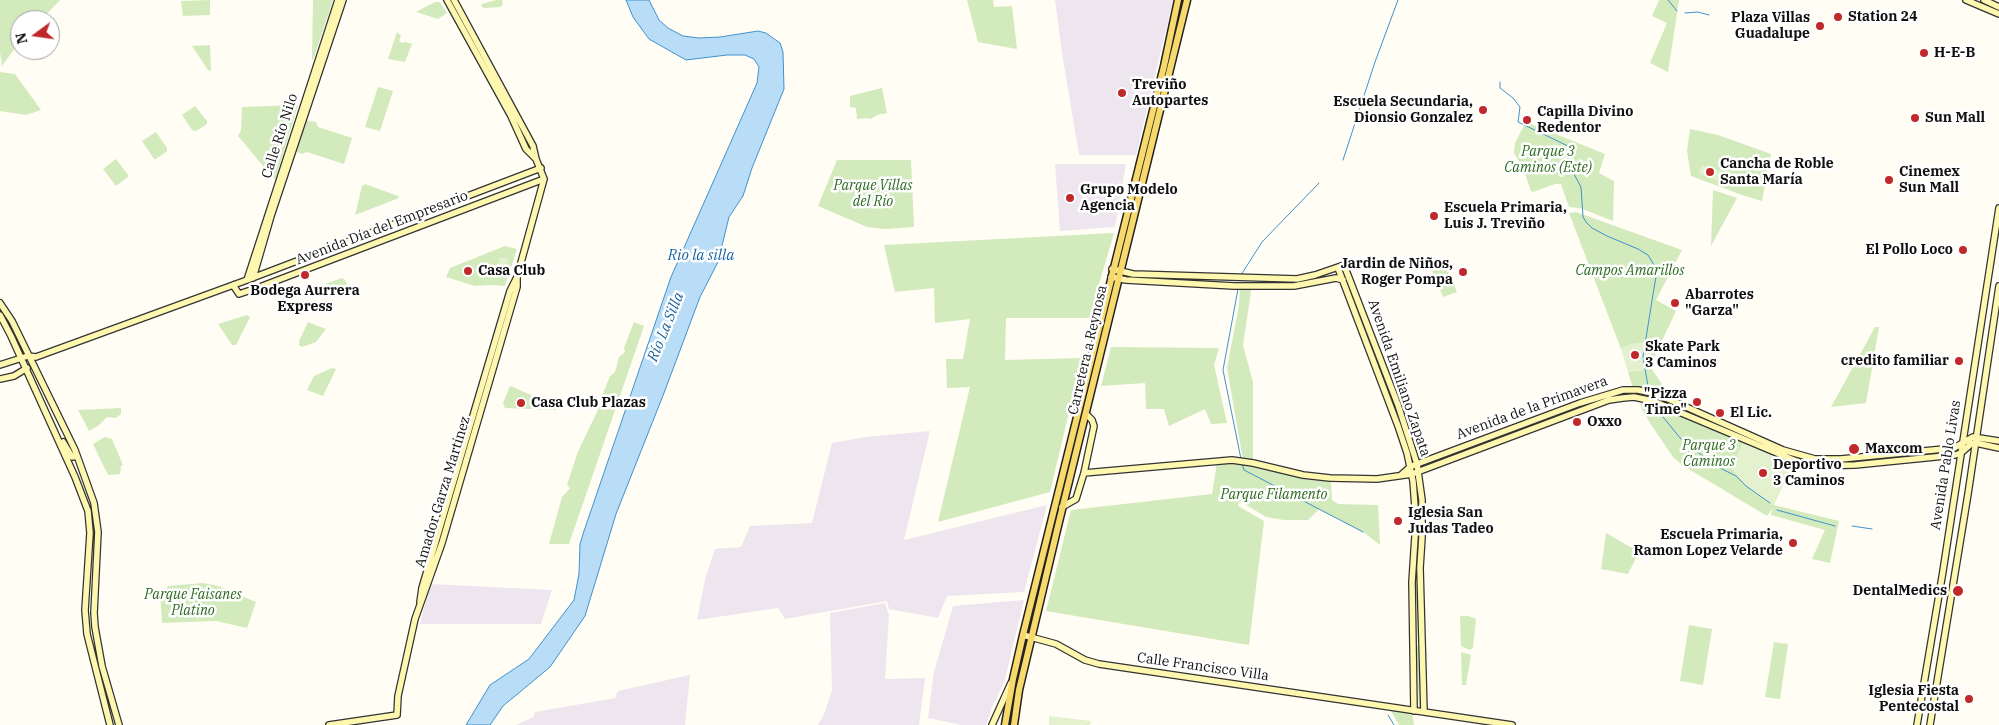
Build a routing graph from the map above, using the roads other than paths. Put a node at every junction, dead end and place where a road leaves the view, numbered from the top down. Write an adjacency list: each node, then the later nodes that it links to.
1 (338, 0): 23 (street, Calle Río Nilo)
2 (343, 0): 23 (street, Calle Río Nilo)
3 (447, 0): 11 (street)
4 (454, 0): 11 (street)
5 (1178, 0): 18 (main road, Carretera a Reynosa)
6 (1187, 0): 19 (main road, Carretera a Reynosa)
7 (1966, 0): 10 (street)
8 (1984, 0): 9 (street)
9 (1999, 7)
10 (1999, 14)
11 (474, 44): 12 (street)
12 (541, 168): 13 (street); 15 (street, Avenida Día del Empresario)
13 (544, 179): 16 (street, Avenida Día del Empresario); 20 (street, Amador Garza Martínez)
14 (1999, 208): 45 (street, Avenida Pablo Livas)
15 (387, 226): 16 (street); 23 (street, Avenida Día del Empresario)
16 (392, 237): 25 (street, Avenida Día del Empresario)
17 (1341, 266): 22 (street); 24 (street, Avenida Emiliano Zapata); 49 (street, Avenida Emiliano Zapata)
18 (1112, 269): 19 (street); 21 (main road, Carretera a Reynosa)
19 (1119, 275): 21 (street); 22 (street); 26 (street); 41 (main road, Carretera a Reynosa)
20 (517, 277): 57 (street, Amador Garza Martínez); 57 (street, Amador Garza Martínez)
21 (1110, 277): 54 (main road, Carretera a Reynosa)
22 (1247, 278): 26 (street)
23 (250, 279): 25 (street, Avenida Día del Empresario)
24 (1344, 280): 26 (street); 50 (street, Avenida Emiliano Zapata)
25 (233, 285): 32 (street, Avenida Día del Empresario)
26 (1247, 285)
27 (1999, 286): 43 (street, Avenida Pablo Livas)
28 (0, 303): 31 (street)
29 (0, 315): 30 (street)
30 (16, 347): 33 (street); 34 (street)
31 (28, 356): 32 (street, Avenida Día del Empresario); 33 (street); 36 (street)
32 (36, 357): 36 (street)
33 (21, 359): 34 (street); 37 (street)
34 (8, 363): 35 (street)
35 (0, 365)
36 (32, 365): 37 (street); 48 (street)
37 (25, 369): 38 (street); 40 (street)
38 (14, 376): 39 (street); 40 (street)
39 (0, 379)
40 (32, 382): 42 (street)
41 (1086, 414): 51 (street); 55 (main road, Carretera a Reynosa)
42 (57, 438): 48 (street); 58 (street)
43 (1976, 440): 44 (street); 45 (street, Avenida de la Primavera); 46 (street); 47 (street); 73 (street, Avenida Pablo Livas)
44 (1999, 441)
45 (1962, 444): 47 (street, Avenida Pablo Livas); 49 (street, Avenida de la Primavera)
46 (1999, 448)
47 (1961, 453): 52 (street, Avenida de la Primavera); 72 (street, Avenida Pablo Livas)
48 (77, 456): 61 (street)
49 (1417, 464): 50 (street, Avenida de la Primavera); 52 (street, Avenida Emiliano Zapata)
50 (1410, 467): 52 (street, Avenida Emiliano Zapata); 53 (street, Avenida de la Primavera)
51 (1084, 473): 53 (street, Avenida de la Primavera); 55 (street)
52 (1415, 474): 53 (street, Avenida de la Primavera); 63 (street, Avenida Emiliano Zapata); 64 (street, Avenida Emiliano Zapata)
53 (1401, 475)
54 (1055, 502): 56 (main road); 59 (main road, Carretera a Reynosa)
55 (1062, 508): 56 (main road, Carretera a Reynosa)
56 (1058, 526): 60 (main road, Carretera a Reynosa)
57 (420, 602): 67 (street, Amador Garza Martínez)
58 (87, 634): 61 (street); 65 (street)
59 (1023, 635): 60 (street, Calle Francisco Villa); 62 (main road, Carretera a Reynosa)
60 (1031, 638): 63 (street, Calle Francisco Villa); 70 (main road, Carretera a Reynosa)
61 (97, 641): 66 (street)
62 (1013, 679): 68 (street); 69 (main road, Carretera a Reynosa)
63 (1414, 711): 64 (street, Calle Francisco Villa)
64 (1424, 712): 71 (street, Calle Francisco Villa)
65 (110, 725)
66 (119, 725)
67 (329, 725)
68 (992, 725)
69 (1006, 725)
70 (1014, 725)
71 (1512, 725)
72 (1917, 725)
73 (1930, 725)

